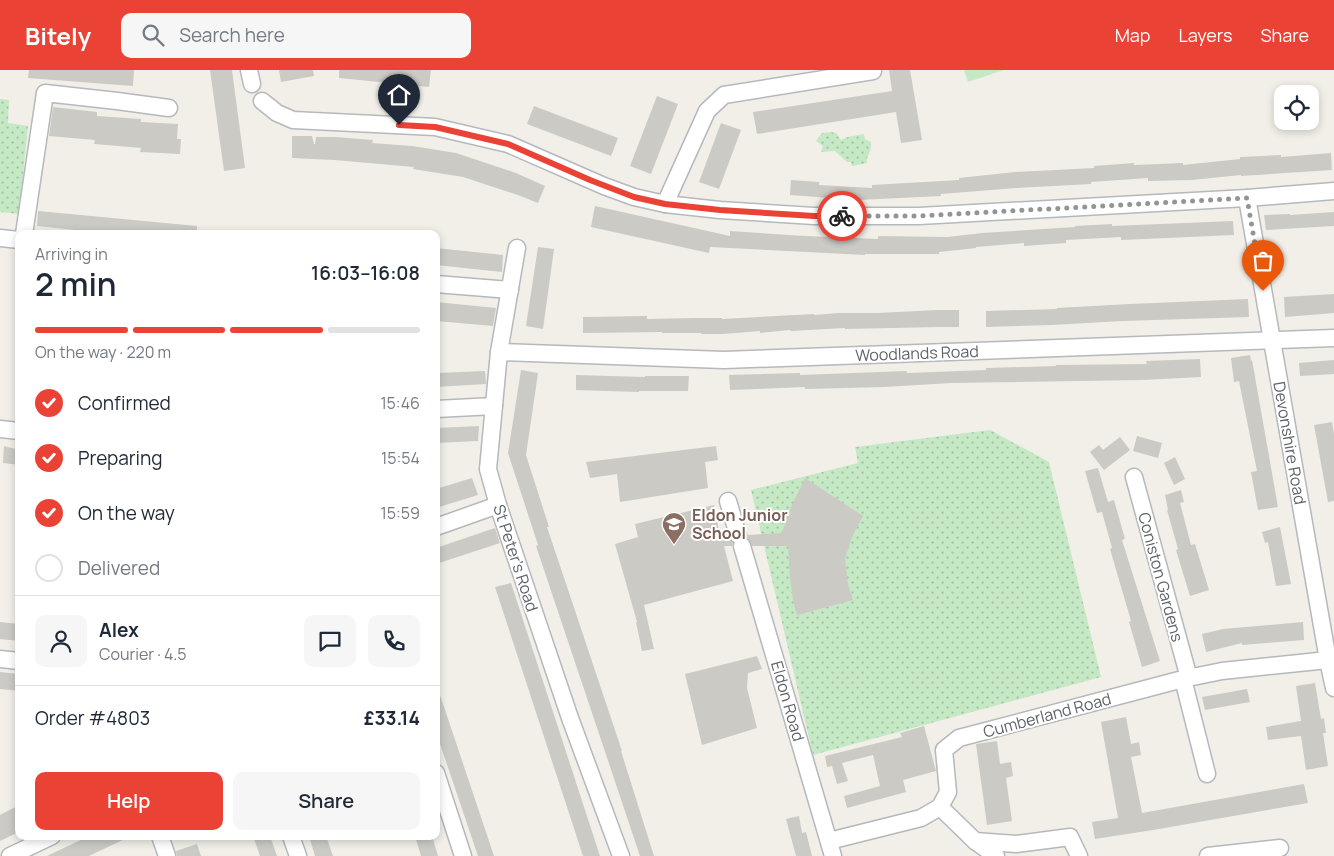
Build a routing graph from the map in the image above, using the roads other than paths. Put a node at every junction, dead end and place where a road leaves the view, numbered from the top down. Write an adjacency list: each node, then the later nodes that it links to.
1 (873, 71): 6 (street)
2 (262, 101): 6 (street)
3 (169, 108): 7 (street)
4 (1334, 191): 5 (street)
5 (1247, 198): 6 (street); 14 (street, Devonshire Road)
6 (665, 204)
7 (25, 230)
8 (0, 238): 9 (street)
9 (15, 240)
10 (517, 248): 12 (street, St Peter's Road)
11 (440, 284): 12 (street)
12 (510, 290): 15 (street, St Peter's Road)
13 (1334, 338): 14 (street, Woodlands Road)
14 (1272, 340): 15 (street, Woodlands Road); 25 (street, Devonshire Road)
15 (499, 352): 16 (street, St Peter's Road)
16 (494, 406): 17 (street); 22 (street, St Peter's Road)
17 (440, 409)
18 (0, 428): 19 (street)
19 (15, 430)
20 (1134, 476): 27 (street, Coniston Gardens)
21 (728, 501): 37 (street, Eldon Road)
22 (498, 505): 23 (street); 42 (street, St Peter's Road)
23 (440, 526)
24 (0, 659): 26 (street)
25 (1328, 660): 27 (street, Cumberland Road); 28 (street, Devonshire Road)
26 (15, 661)
27 (1186, 679): 29 (street, Coniston Gardens); 31 (street, Cumberland Road)
28 (1334, 688)
29 (1207, 774)
30 (440, 786): 41 (street)
31 (940, 808): 34 (street); 37 (street)
32 (161, 840): 39 (street)
33 (292, 840): 40 (street)
34 (975, 841): 43 (street); 44 (street)
35 (44, 845): 38 (street)
36 (1280, 848): 45 (street)
37 (831, 849)
38 (10, 856)
39 (167, 856)
40 (298, 856)
41 (462, 856)
42 (621, 856)
43 (996, 856)
44 (1079, 856)
45 (1208, 856)

